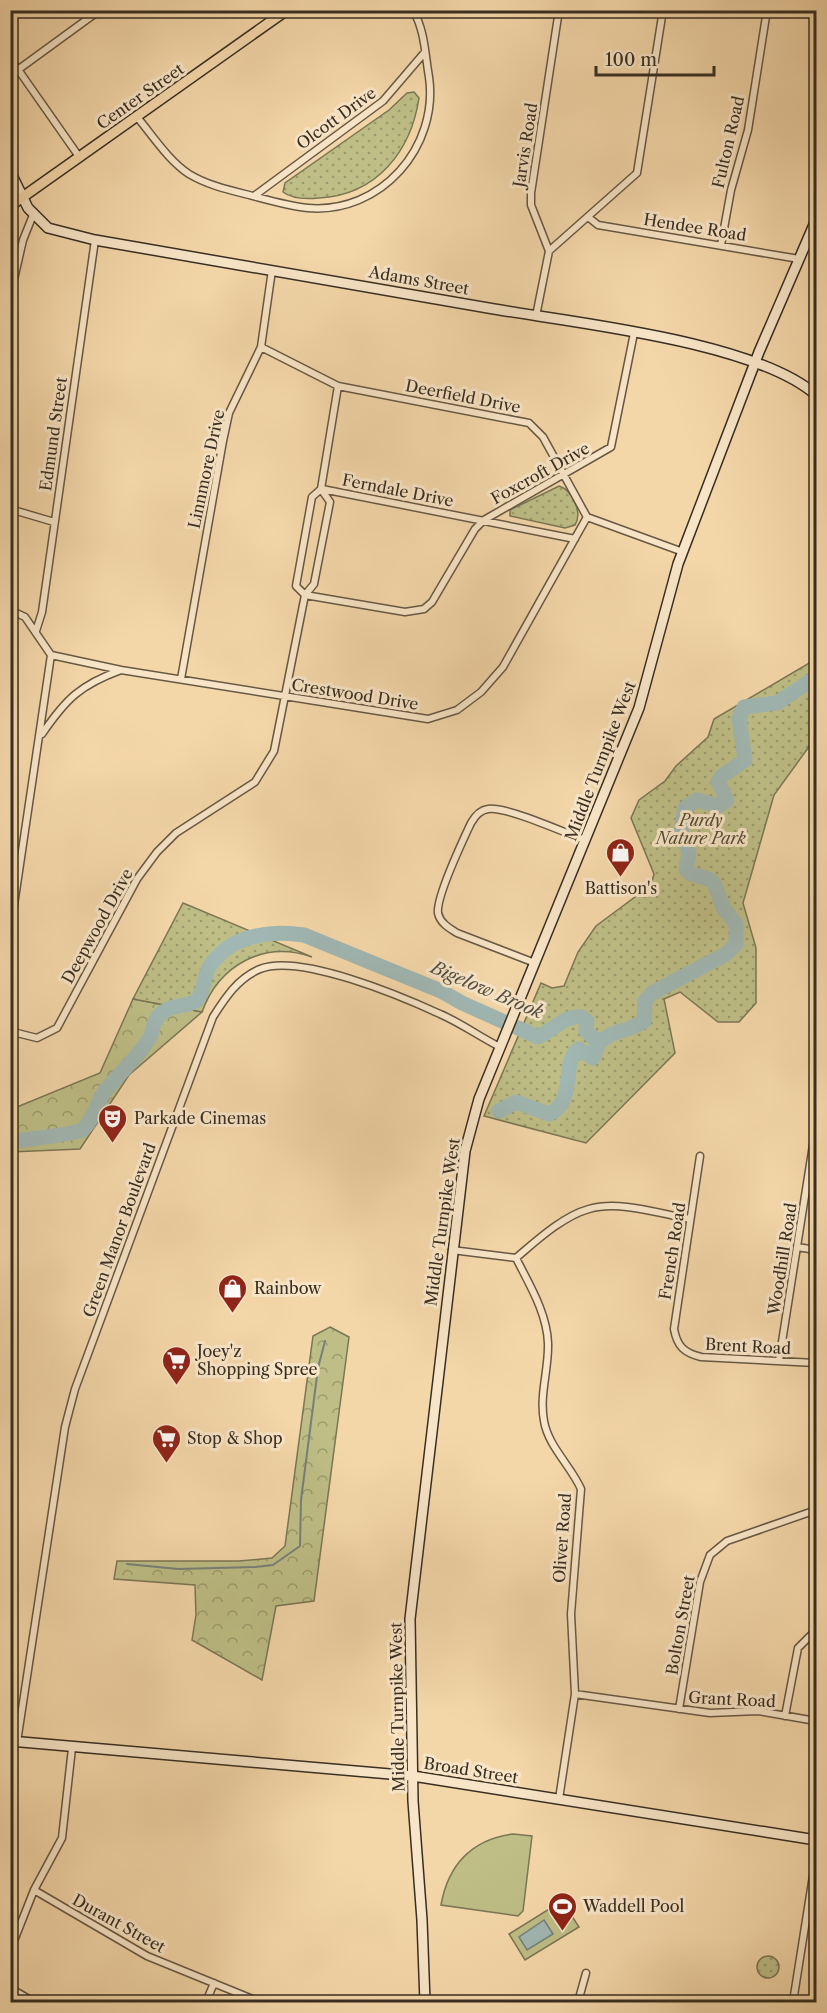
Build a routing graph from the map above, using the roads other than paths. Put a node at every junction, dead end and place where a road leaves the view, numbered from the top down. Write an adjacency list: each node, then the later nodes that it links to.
1 (100, 10): 9 (street)
2 (287, 10): 10 (main road, Center Street)
3 (413, 10): 7 (street)
4 (559, 10): 21 (street, Jarvis Road)
5 (663, 10): 17 (street)
6 (767, 10): 20 (street, Fulton Road)
7 (425, 52): 13 (street, Olcott Drive); 13 (street)
8 (10, 58): 9 (street)
9 (19, 69): 11 (street)
10 (137, 117): 11 (main road, Center Street); 13 (street)
11 (80, 158): 14 (main road, Center Street)
12 (10, 171): 14 (main road, Adams Street)
13 (254, 196)
14 (22, 198): 15 (main road, Center Street); 16 (main road, Adams Street)
15 (10, 206)
16 (33, 215): 19 (main road, Adams Street); 24 (street)
17 (588, 217): 20 (street, Hendee Road); 21 (street)
18 (816, 220): 22 (main road, Middle Turnpike West)
19 (95, 240): 23 (main road, Adams Street); 36 (street, Edmund Street)
20 (721, 244): 22 (street, Hendee Road)
21 (549, 251): 25 (street)
22 (799, 260): 28 (main road, Middle Turnpike West)
23 (272, 270): 25 (main road, Adams Street); 27 (street, Linnmore Drive)
24 (10, 297)
25 (536, 316): 26 (main road, Adams Street)
26 (634, 333): 28 (main road, Adams Street); 31 (street, Foxcroft Drive)
27 (261, 347): 29 (street, Deerfield Drive); 44 (street, Linnmore Drive)
28 (754, 362): 30 (main road, Adams Street); 38 (main road, Middle Turnpike West)
29 (338, 386): 31 (street, Deerfield Drive); 32 (street, Deepwood Drive)
30 (816, 395)
31 (566, 475): 34 (street, Deerfield Drive); 35 (street, Foxcroft Drive)
32 (321, 489): 35 (street, Ferndale Drive); 39 (street, Deepwood Drive); 39 (street, Deepwood Drive)
33 (10, 509): 36 (street)
34 (587, 517): 37 (street, Crestwood Drive); 38 (street)
35 (484, 520): 37 (street, Ferndale Drive); 39 (street, Foxcroft Drive)
36 (54, 522): 41 (street, Edmund Street)
37 (575, 539): 45 (street, Crestwood Drive)
38 (683, 552): 47 (main road, Middle Turnpike West)
39 (305, 595): 45 (street, Deepwood Drive)
40 (10, 610): 41 (street)
41 (36, 631): 42 (street)
42 (51, 655): 43 (street, Crestwood Drive); 46 (street)
43 (121, 670): 44 (street, Crestwood Drive); 46 (street)
44 (181, 679): 45 (street, Crestwood Drive)
45 (285, 697): 50 (street, Deepwood Drive)
46 (41, 735): 48 (street)
47 (585, 840): 49 (main road, Middle Turnpike West); 49 (street)
48 (10, 932)
49 (535, 963): 51 (main road, Middle Turnpike West)
50 (10, 1027)
51 (500, 1047): 57 (main road, Middle Turnpike West); 69 (street, Green Manor Boulevard)
52 (816, 1126): 53 (street, Woodhill Road)
53 (815, 1144): 56 (street, Woodhill Road)
54 (700, 1156): 55 (street, French Road)
55 (690, 1218): 59 (street); 60 (street, French Road)
56 (797, 1247): 58 (street); 61 (street, Woodhill Road)
57 (452, 1250): 59 (street); 71 (main road, Middle Turnpike West)
58 (816, 1250)
59 (516, 1258): 65 (street, Oliver Road)
60 (681, 1348): 61 (street, Brent Road)
61 (779, 1361): 62 (street, Brent Road)
62 (816, 1363)
63 (816, 1510): 66 (street, Bolton Street)
64 (816, 1630): 67 (street)
65 (575, 1694): 66 (street, Grant Road); 72 (street, Oliver Road)
66 (679, 1709): 67 (street, Grant Road)
67 (786, 1716): 68 (street, Grant Road)
68 (816, 1721)
69 (14, 1741): 70 (main road, Broad Street)
70 (72, 1748): 71 (main road, Broad Street); 75 (street)
71 (413, 1776): 72 (main road, Broad Street); 83 (main road, Middle Turnpike West)
72 (559, 1799): 73 (main road, Broad Street)
73 (816, 1840)
74 (816, 1857): 85 (street)
75 (34, 1890): 76 (street); 78 (street, Durant Street)
76 (10, 1951)
77 (586, 1973): 84 (street)
78 (214, 1983): 81 (street); 82 (street, Durant Street)
79 (10, 1988): 80 (street)
80 (34, 2002)
81 (206, 2002)
82 (260, 2002)
83 (425, 2002)
84 (578, 2002)
85 (793, 2002)

